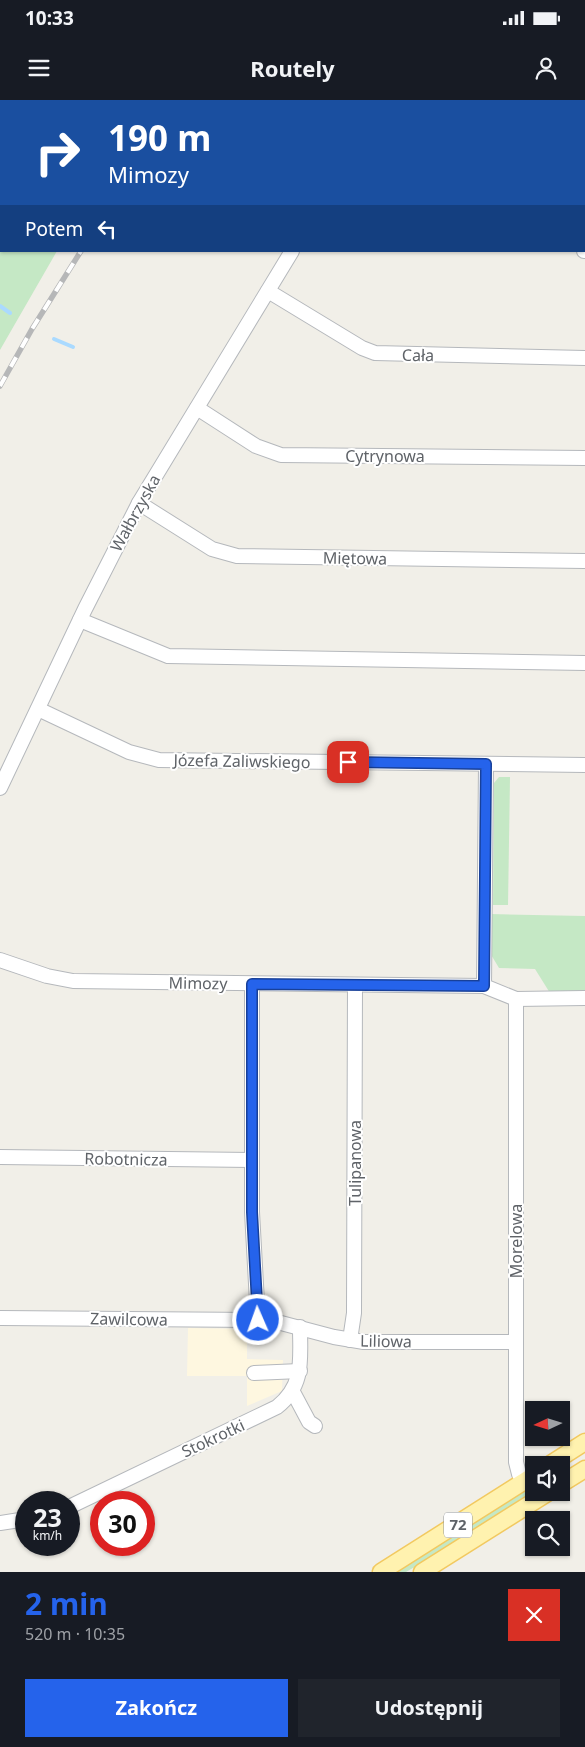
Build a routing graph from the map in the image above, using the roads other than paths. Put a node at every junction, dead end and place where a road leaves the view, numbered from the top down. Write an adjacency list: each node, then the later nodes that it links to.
1 (291, 252): 2 (street, Wałbrzyska)
2 (268, 291): 3 (street, Cała); 4 (street, Wałbrzyska)
3 (585, 358)
4 (197, 408): 5 (street, Cytrynowa); 6 (street, Wałbrzyska)
5 (585, 458)
6 (139, 504): 7 (street, Miętowa); 8 (street, Wałbrzyska)
7 (585, 561)
8 (80, 620): 9 (street); 10 (street, Wałbrzyska)
9 (585, 663)
10 (38, 710): 11 (street, Józefa Zaliwskiego); 13 (street, Wałbrzyska)
11 (486, 764): 12 (street); 17 (street)
12 (585, 765)
13 (0, 788)
14 (0, 960): 15 (street, Mimozy)
15 (252, 984): 16 (street, Mimozy); 21 (street)
16 (355, 985): 17 (street, Mimozy); 25 (street, Tulipanowa)
17 (484, 986): 19 (street, Mimozy)
18 (585, 998): 19 (street)
19 (516, 999): 26 (street, Morelowa)
20 (0, 1157): 21 (street, Robotnicza)
21 (252, 1160): 23 (street)
22 (0, 1318): 23 (street, Zawilcowa)
23 (258, 1320): 24 (street, Liliowa)
24 (300, 1327): 25 (street, Liliowa); 27 (street)
25 (350, 1340): 26 (street, Liliowa)
26 (516, 1342): 34 (street, Morelowa)
27 (300, 1371): 28 (street); 29 (street)
28 (254, 1373)
29 (293, 1392): 30 (street); 38 (street, Stokrotki)
30 (315, 1426)
31 (585, 1442): 32 (main road)
32 (563, 1456)
33 (585, 1469): 35 (main road)
34 (525, 1476)
35 (570, 1478)
36 (525, 1481): 41 (main road, 72)
37 (535, 1501): 42 (main road, 72)
38 (80, 1502)
39 (15, 1521): 40 (street)
40 (0, 1524)
41 (380, 1572)
42 (422, 1572)

